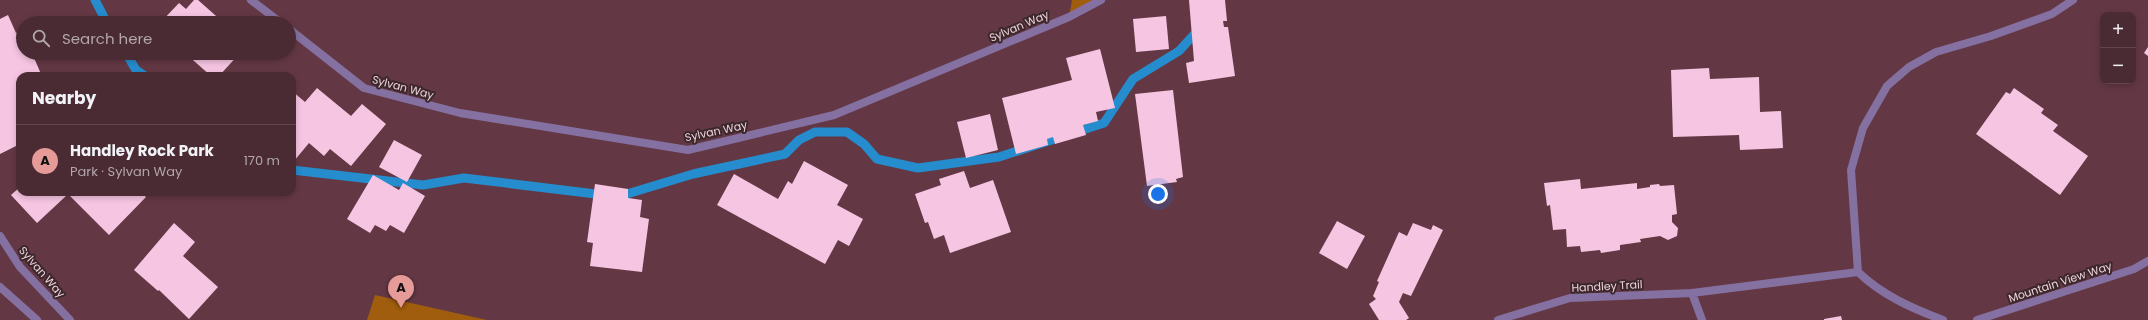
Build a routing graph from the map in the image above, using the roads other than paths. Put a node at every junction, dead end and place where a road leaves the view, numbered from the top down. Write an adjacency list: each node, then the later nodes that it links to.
1 (252, 0): 4 (street)
2 (1101, 0): 5 (street, Sylvan Way)
3 (2073, 0): 8 (street)
4 (272, 16)
5 (296, 35)
6 (0, 236): 12 (street, Sylvan Way)
7 (2148, 261): 16 (street, Mountain View Way)
8 (1858, 272): 10 (street); 15 (street)
9 (0, 287): 11 (street)
10 (1692, 293): 13 (street, Handley Trail); 14 (street)
11 (37, 320)
12 (70, 320)
13 (1498, 320)
14 (1702, 320)
15 (1943, 320)
16 (1977, 320)

